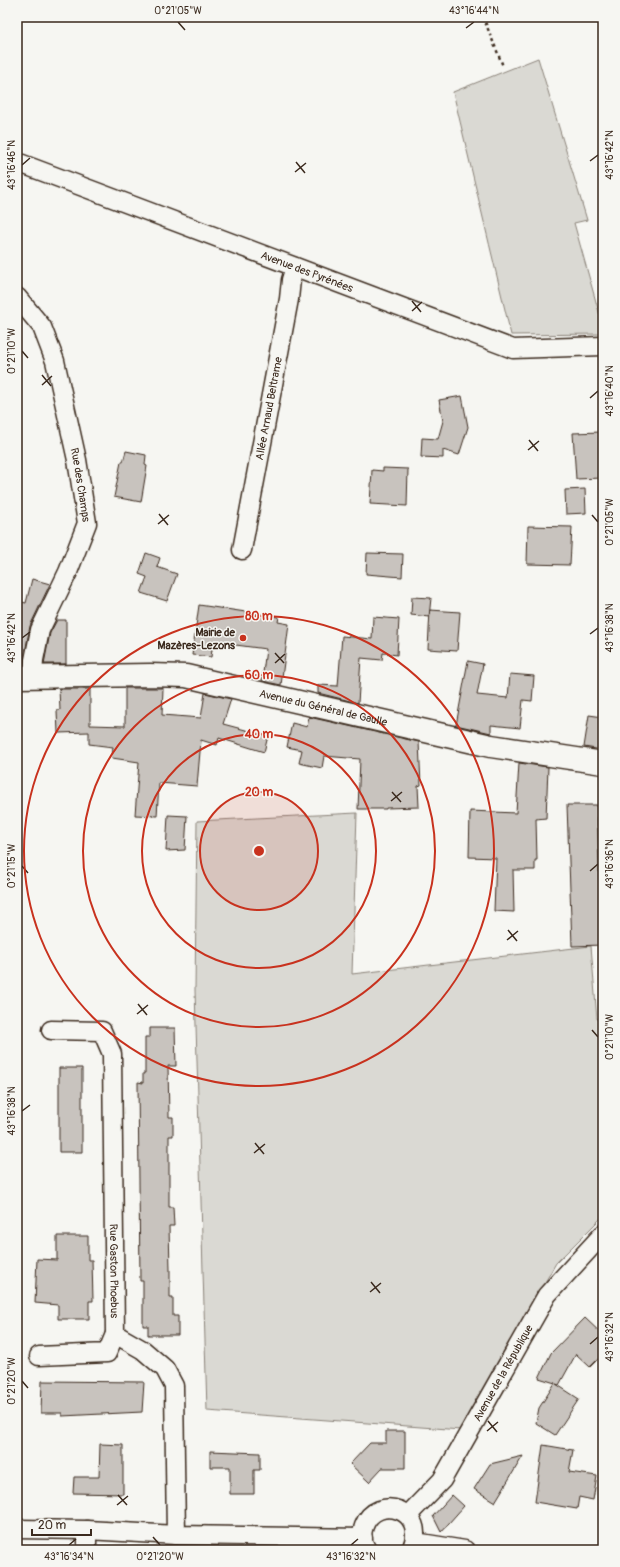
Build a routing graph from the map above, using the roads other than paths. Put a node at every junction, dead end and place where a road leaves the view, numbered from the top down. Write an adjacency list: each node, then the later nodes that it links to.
1 (17, 162): 2 (street, Avenue des Pyrénées)
2 (295, 267): 4 (street, Avenue des Pyrénées); 5 (street, Allée Arnaud Beltrame)
3 (17, 297): 6 (street, Rue des Champs)
4 (603, 346)
5 (242, 550)
6 (25, 677): 7 (main road, Avenue du Général de Gaulle)
7 (603, 763)
8 (51, 1030): 10 (street, Rue Gaston Phoebus)
9 (603, 1234): 12 (street, Avenue de la République)
10 (115, 1334): 11 (street); 15 (street, Rue Gaston Phoebus)
11 (39, 1356)
12 (408, 1515): 16 (street); 17 (street)
13 (17, 1529): 14 (street)
14 (87, 1530): 15 (street); 18 (street)
15 (176, 1535): 16 (street)
16 (365, 1544)
17 (413, 1546): 19 (street)
18 (87, 1550)
19 (465, 1550)

